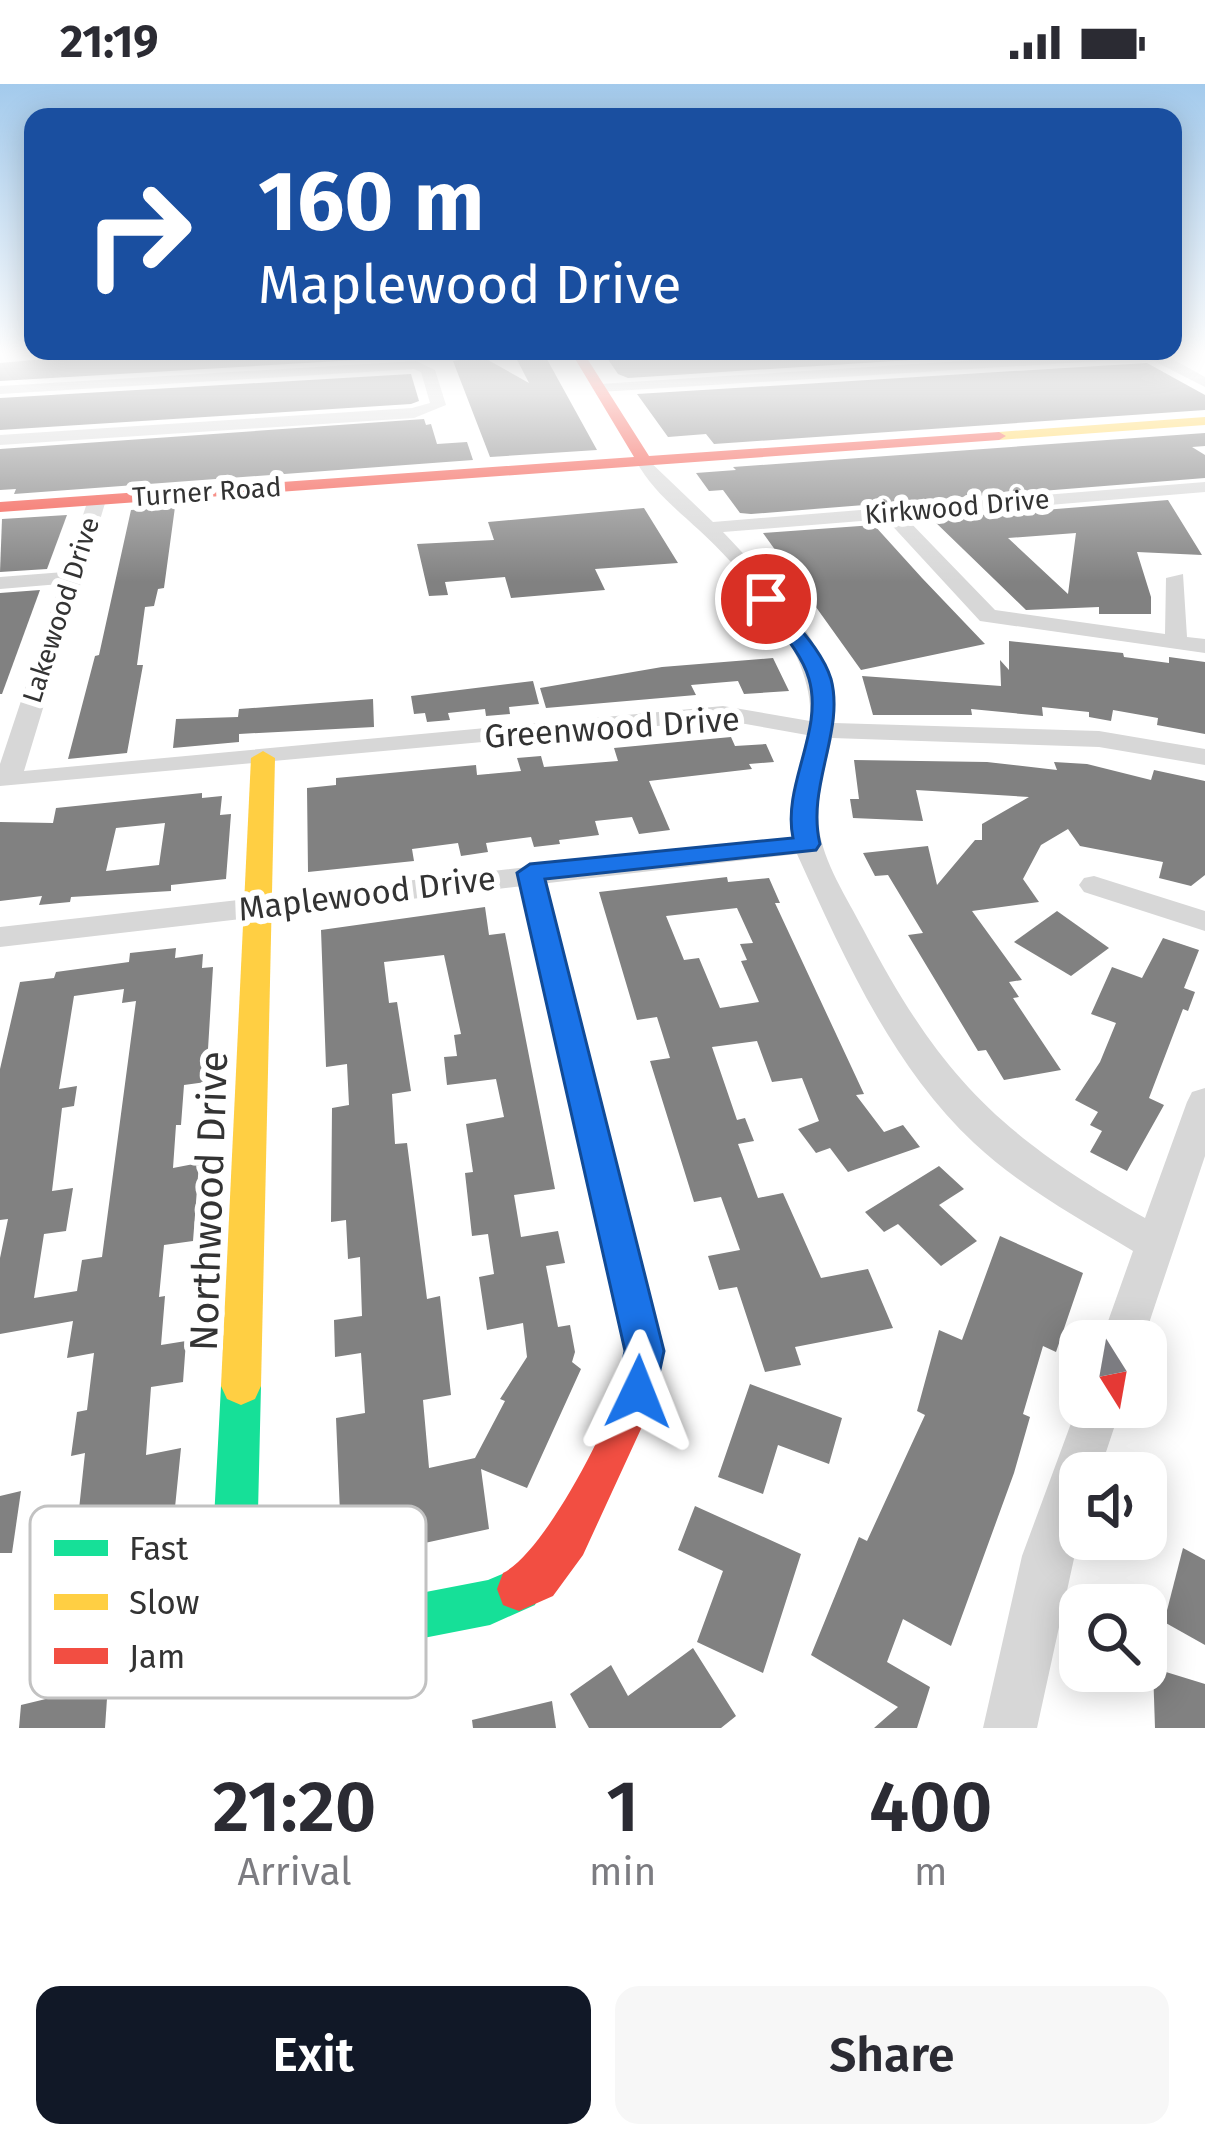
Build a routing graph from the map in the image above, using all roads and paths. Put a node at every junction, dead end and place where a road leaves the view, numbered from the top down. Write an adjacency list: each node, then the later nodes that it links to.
1 (173, 429): 4 (street)
2 (624, 429): 5 (main road)
3 (1108, 429): 5 (main road, Turner Road)
4 (0, 440)
5 (644, 461): 7 (main road, Turner Road); 10 (street)
6 (1205, 487): 9 (street, Kirkwood Drive)
7 (97, 500): 8 (main road, Turner Road); 11 (street, Lakewood Drive)
8 (0, 507)
9 (890, 512): 10 (street, Kirkwood Drive); 14 (street)
10 (709, 528): 16 (street)
11 (74, 577): 13 (street); 19 (street, Lakewood Drive)
12 (1176, 578): 14 (street)
13 (0, 583)
14 (1176, 639): 15 (street)
15 (1205, 646)
16 (819, 730): 17 (street, Greenwood Drive); 18 (street, Greenwood Drive); 20 (street)
17 (1205, 757)
18 (263, 758): 19 (street, Greenwood Drive); 23 (main road, Northwood Drive)
19 (18, 782)
20 (807, 844): 21 (street, Maplewood Drive); 27 (street)
21 (530, 873): 23 (street, Maplewood Drive); 31 (main road, Northwood Drive)
22 (1094, 885): 24 (street)
23 (257, 906): 25 (street, Maplewood Drive); 30 (main road, Northwood Drive)
24 (1205, 921)
25 (0, 938)
26 (1205, 1102): 27 (street)
27 (1155, 1244): 28 (street)
28 (1129, 1320)
29 (1092, 1428): 32 (street)
30 (236, 1506)
31 (426, 1615)
32 (1010, 1728)

